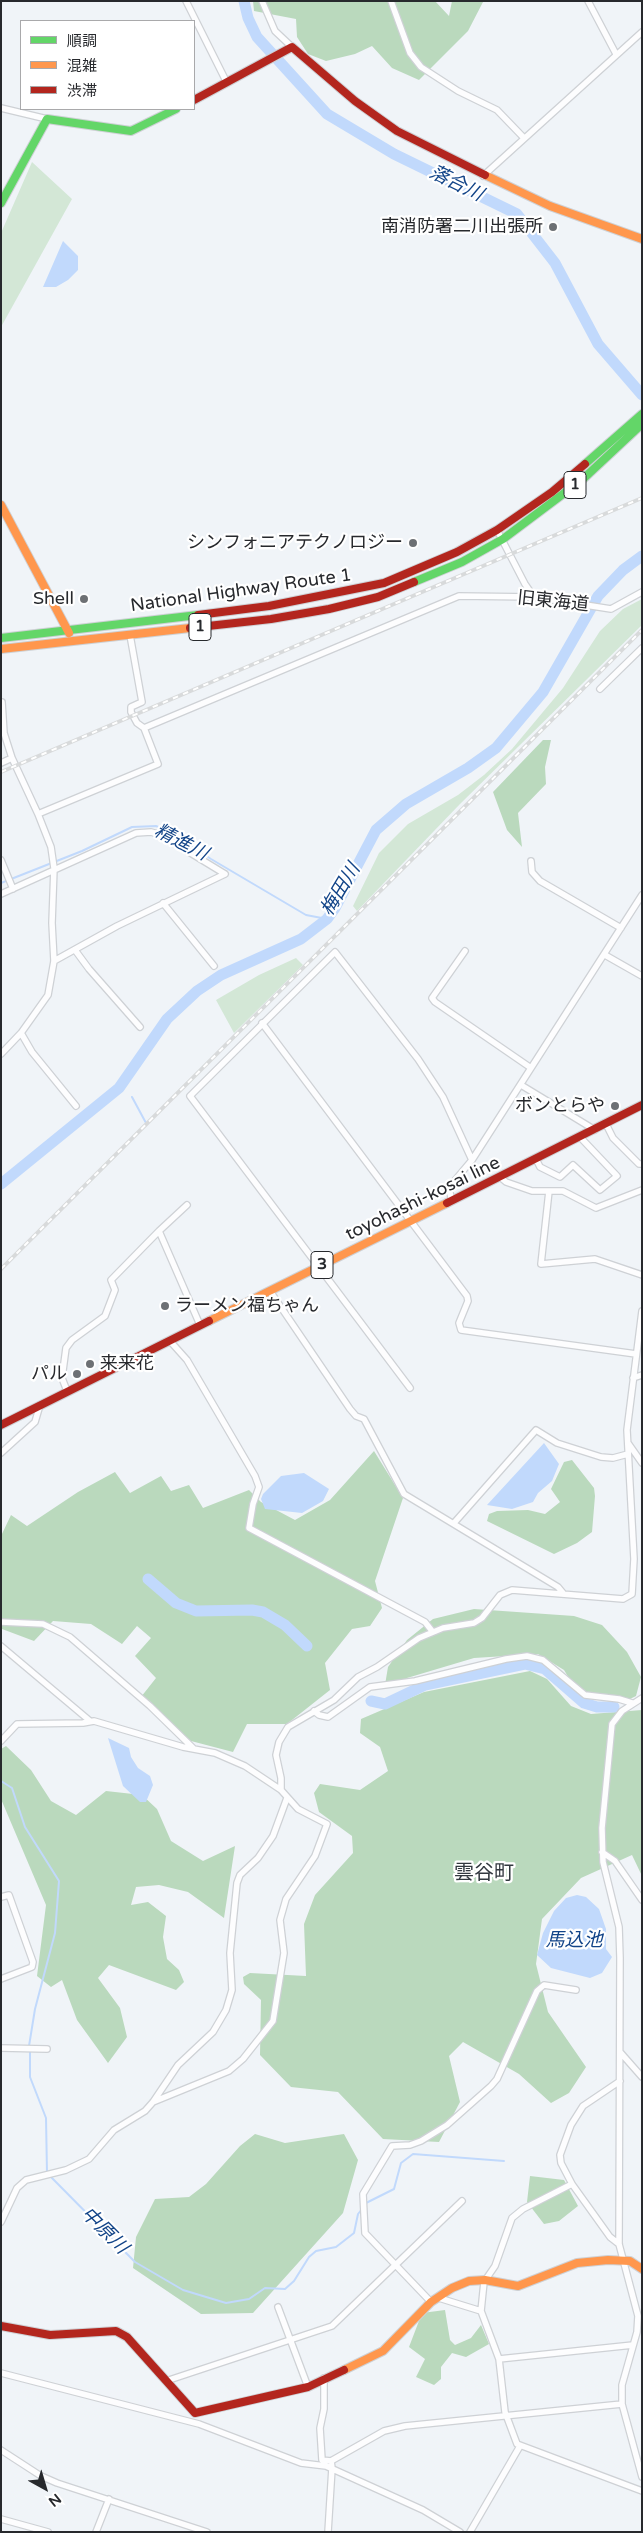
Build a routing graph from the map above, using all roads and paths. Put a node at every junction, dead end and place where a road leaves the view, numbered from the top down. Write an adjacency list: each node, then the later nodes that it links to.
1 (186, 1): 8 (street)
2 (262, 1): 6 (street)
3 (391, 1): 13 (street)
4 (588, 1): 7 (street)
5 (642, 32): 7 (street)
6 (292, 47): 8 (main road); 14 (main road)
7 (616, 54): 13 (street)
8 (227, 83): 9 (main road)
9 (195, 99)
10 (1, 108): 12 (street)
11 (174, 110): 12 (main road)
12 (47, 119): 15 (main road)
13 (524, 138): 14 (street)
14 (483, 176): 16 (main road)
15 (1, 203)
16 (642, 239)
17 (642, 414): 20 (main road, National Highway Route 1 / 1)
18 (642, 424): 21 (main road, National Highway Route 1 / 1)
19 (1, 505): 24 (main road)
20 (497, 530): 21 (street); 24 (main road, National Highway Route 1 / 1)
21 (503, 539): 23 (street); 25 (main road, National Highway Route 1 / 1)
22 (642, 592): 23 (street, 旧東海道)
23 (534, 598): 32 (street, 旧東海道)
24 (69, 630): 26 (main road, National Highway Route 1 / 1); 27 (main road)
25 (130, 635): 27 (main road, National Highway Route 1 / 1); 32 (street)
26 (1, 638)
27 (70, 642): 29 (main road, National Highway Route 1 / 1)
28 (642, 648): 30 (street)
29 (1, 649)
30 (600, 689)
31 (2, 702): 33 (street)
32 (144, 728): 35 (street)
33 (12, 758): 34 (street); 35 (street)
34 (1, 763)
35 (38, 814): 38 (street)
36 (1, 860): 39 (street)
37 (531, 861): 43 (street)
38 (54, 870): 39 (street); 42 (street); 47 (street)
39 (13, 888): 40 (street)
40 (1, 894)
41 (642, 895): 43 (street)
42 (163, 904): 44 (street); 48 (street)
43 (621, 928): 46 (street)
44 (75, 950): 47 (street); 51 (street)
45 (466, 951): 54 (street)
46 (605, 955): 49 (street); 54 (street)
47 (54, 961): 52 (street)
48 (214, 966)
49 (642, 976)
50 (262, 1023): 62 (street); 69 (street); 71 (street)
51 (140, 1027)
52 (21, 1033): 53 (street); 57 (street)
53 (1, 1054)
54 (532, 1068): 55 (street)
55 (521, 1085): 59 (street); 62 (street)
56 (642, 1105): 58 (main road, toyohashi-kosai line / 3)
57 (76, 1106)
58 (606, 1124): 59 (main road, toyohashi-kosai line / 3); 63 (street)
59 (595, 1130): 60 (main road, toyohashi-kosai line / 3)
60 (580, 1137): 61 (main road, toyohashi-kosai line / 3); 61 (street)
61 (536, 1159): 64 (main road, toyohashi-kosai line / 3)
62 (472, 1160): 67 (street)
63 (642, 1164)
64 (500, 1177): 66 (street); 67 (main road, toyohashi-kosai line / 3)
65 (642, 1190): 66 (street)
66 (549, 1192): 72 (street)
67 (452, 1201): 69 (main road, toyohashi-kosai line / 3)
68 (187, 1205): 70 (street)
69 (411, 1221): 71 (main road, toyohashi-kosai line / 3); 77 (street)
70 (159, 1231): 75 (street); 81 (street)
71 (320, 1266): 73 (main road, toyohashi-kosai line / 3); 80 (street)
72 (642, 1275)
73 (270, 1291): 75 (main road, toyohashi-kosai line / 3); 88 (street)
74 (642, 1311): 77 (street)
75 (200, 1325): 76 (main road, toyohashi-kosai line / 3)
76 (170, 1341): 81 (main road, toyohashi-kosai line / 3); 91 (street)
77 (636, 1354): 79 (street)
78 (642, 1375): 79 (street)
79 (633, 1378): 84 (street)
80 (410, 1388)
81 (67, 1391): 82 (main road, toyohashi-kosai line / 3)
82 (40, 1405): 83 (main road, toyohashi-kosai line / 3); 85 (street)
83 (1, 1425)
84 (628, 1443): 86 (street); 87 (street)
85 (1, 1453)
86 (628, 1454): 88 (street); 89 (street)
87 (642, 1463)
88 (454, 1524): 89 (street)
89 (562, 1593): 91 (street)
90 (1, 1622): 98 (street)
91 (432, 1632): 95 (street)
92 (1, 1646): 96 (street)
93 (642, 1698): 94 (street)
94 (632, 1703): 95 (street); 101 (street)
95 (314, 1711): 99 (street)
96 (90, 1721): 97 (street); 98 (street)
97 (1, 1741)
98 (193, 1748): 99 (street)
99 (281, 1790): 100 (street)
100 (287, 1798): 111 (street); 111 (street)
101 (602, 1852): 103 (street); 108 (street)
102 (1, 1897): 104 (street)
103 (642, 1900)
104 (1, 1979)
105 (576, 1990): 117 (street)
106 (1, 2048): 107 (street)
107 (47, 2049)
108 (620, 2052): 109 (street); 110 (street)
109 (642, 2077)
110 (620, 2081): 112 (street); 115 (street)
111 (153, 2102): 114 (street)
112 (572, 2184): 115 (street); 119 (street)
113 (462, 2201): 117 (street)
114 (1, 2222)
115 (618, 2244): 116 (street)
116 (623, 2259): 118 (main road); 119 (main road); 126 (street)
117 (396, 2264): 121 (street); 125 (street)
118 (642, 2269)
119 (485, 2280): 120 (main road); 123 (street)
120 (439, 2298): 121 (main road); 123 (street)
121 (431, 2302): 129 (main road)
122 (278, 2307): 125 (street)
123 (481, 2311): 127 (street)
124 (1, 2326): 130 (main road)
125 (290, 2340): 130 (street); 131 (street)
126 (634, 2345): 127 (street); 132 (street)
127 (499, 2359): 134 (street)
128 (1, 2373): 135 (street)
129 (324, 2378): 131 (main road); 138 (street)
130 (166, 2381): 133 (main road)
131 (308, 2387): 133 (main road)
132 (622, 2404): 134 (street); 139 (street)
133 (199, 2412): 135 (street)
134 (508, 2417): 136 (street); 138 (street)
135 (199, 2424): 138 (street)
136 (520, 2446): 140 (street); 148 (street)
137 (1, 2450): 141 (street)
138 (331, 2464): 146 (street); 147 (street)
139 (642, 2476)
140 (642, 2491)
141 (109, 2500): 144 (street); 145 (street)
142 (1, 2519): 143 (street)
143 (48, 2532)
144 (96, 2532)
145 (207, 2532)
146 (328, 2532)
147 (460, 2532)
148 (470, 2532)

